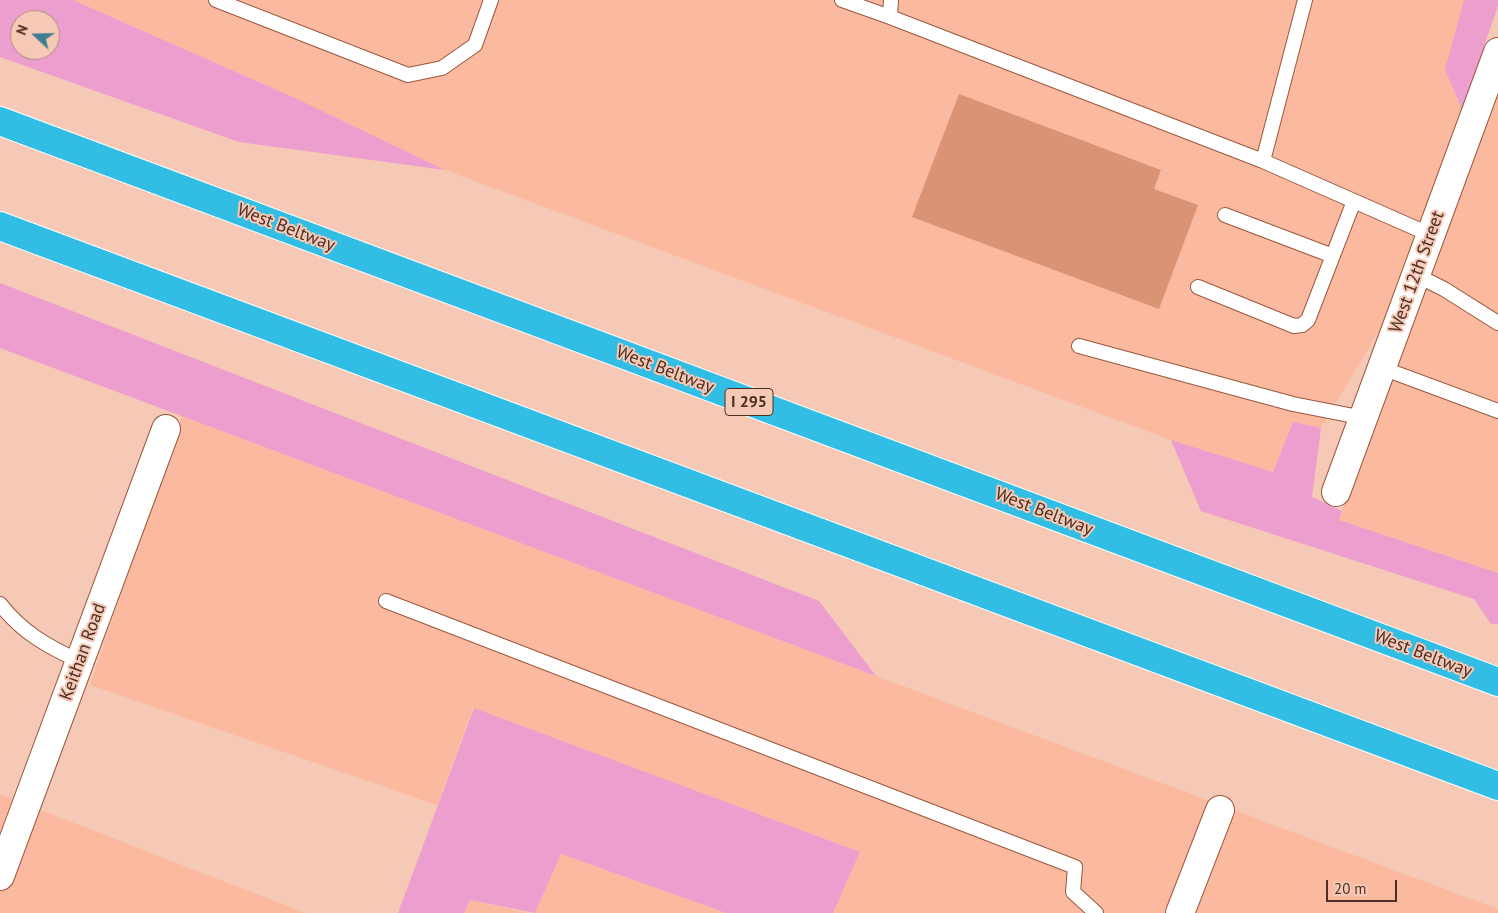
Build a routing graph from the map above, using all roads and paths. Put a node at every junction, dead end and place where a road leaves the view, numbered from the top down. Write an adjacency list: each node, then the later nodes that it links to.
1 (216, 0): 2 (lane)
2 (491, 0)
3 (842, 0): 6 (lane)
4 (891, 0): 6 (lane)
5 (1306, 0): 9 (lane)
6 (890, 17): 9 (lane)
7 (1498, 52): 13 (street, West 12th Street)
8 (0, 121): 27 (highway, West Beltway / I 295)
9 (1263, 161): 10 (lane)
10 (1354, 201): 13 (lane); 14 (lane)
11 (1225, 215): 14 (lane)
12 (0, 226): 28 (highway)
13 (1431, 235): 15 (street, West 12th Street)
14 (1333, 256): 16 (lane)
15 (1416, 275): 17 (lane); 19 (street, West 12th Street)
16 (1198, 287)
17 (1498, 324)
18 (1079, 346): 21 (lane)
19 (1382, 368): 20 (lane); 21 (street, West 12th Street)
20 (1498, 411)
21 (1364, 418): 23 (street, West 12th Street)
22 (166, 429): 26 (street, Keithan Road)
23 (1336, 492)
24 (386, 601): 31 (lane)
25 (0, 604): 26 (lane)
26 (80, 661): 30 (street, Keithan Road)
27 (1498, 682)
28 (1498, 786)
29 (1220, 810): 32 (street)
30 (0, 876)
31 (1096, 913)
32 (1180, 913)

